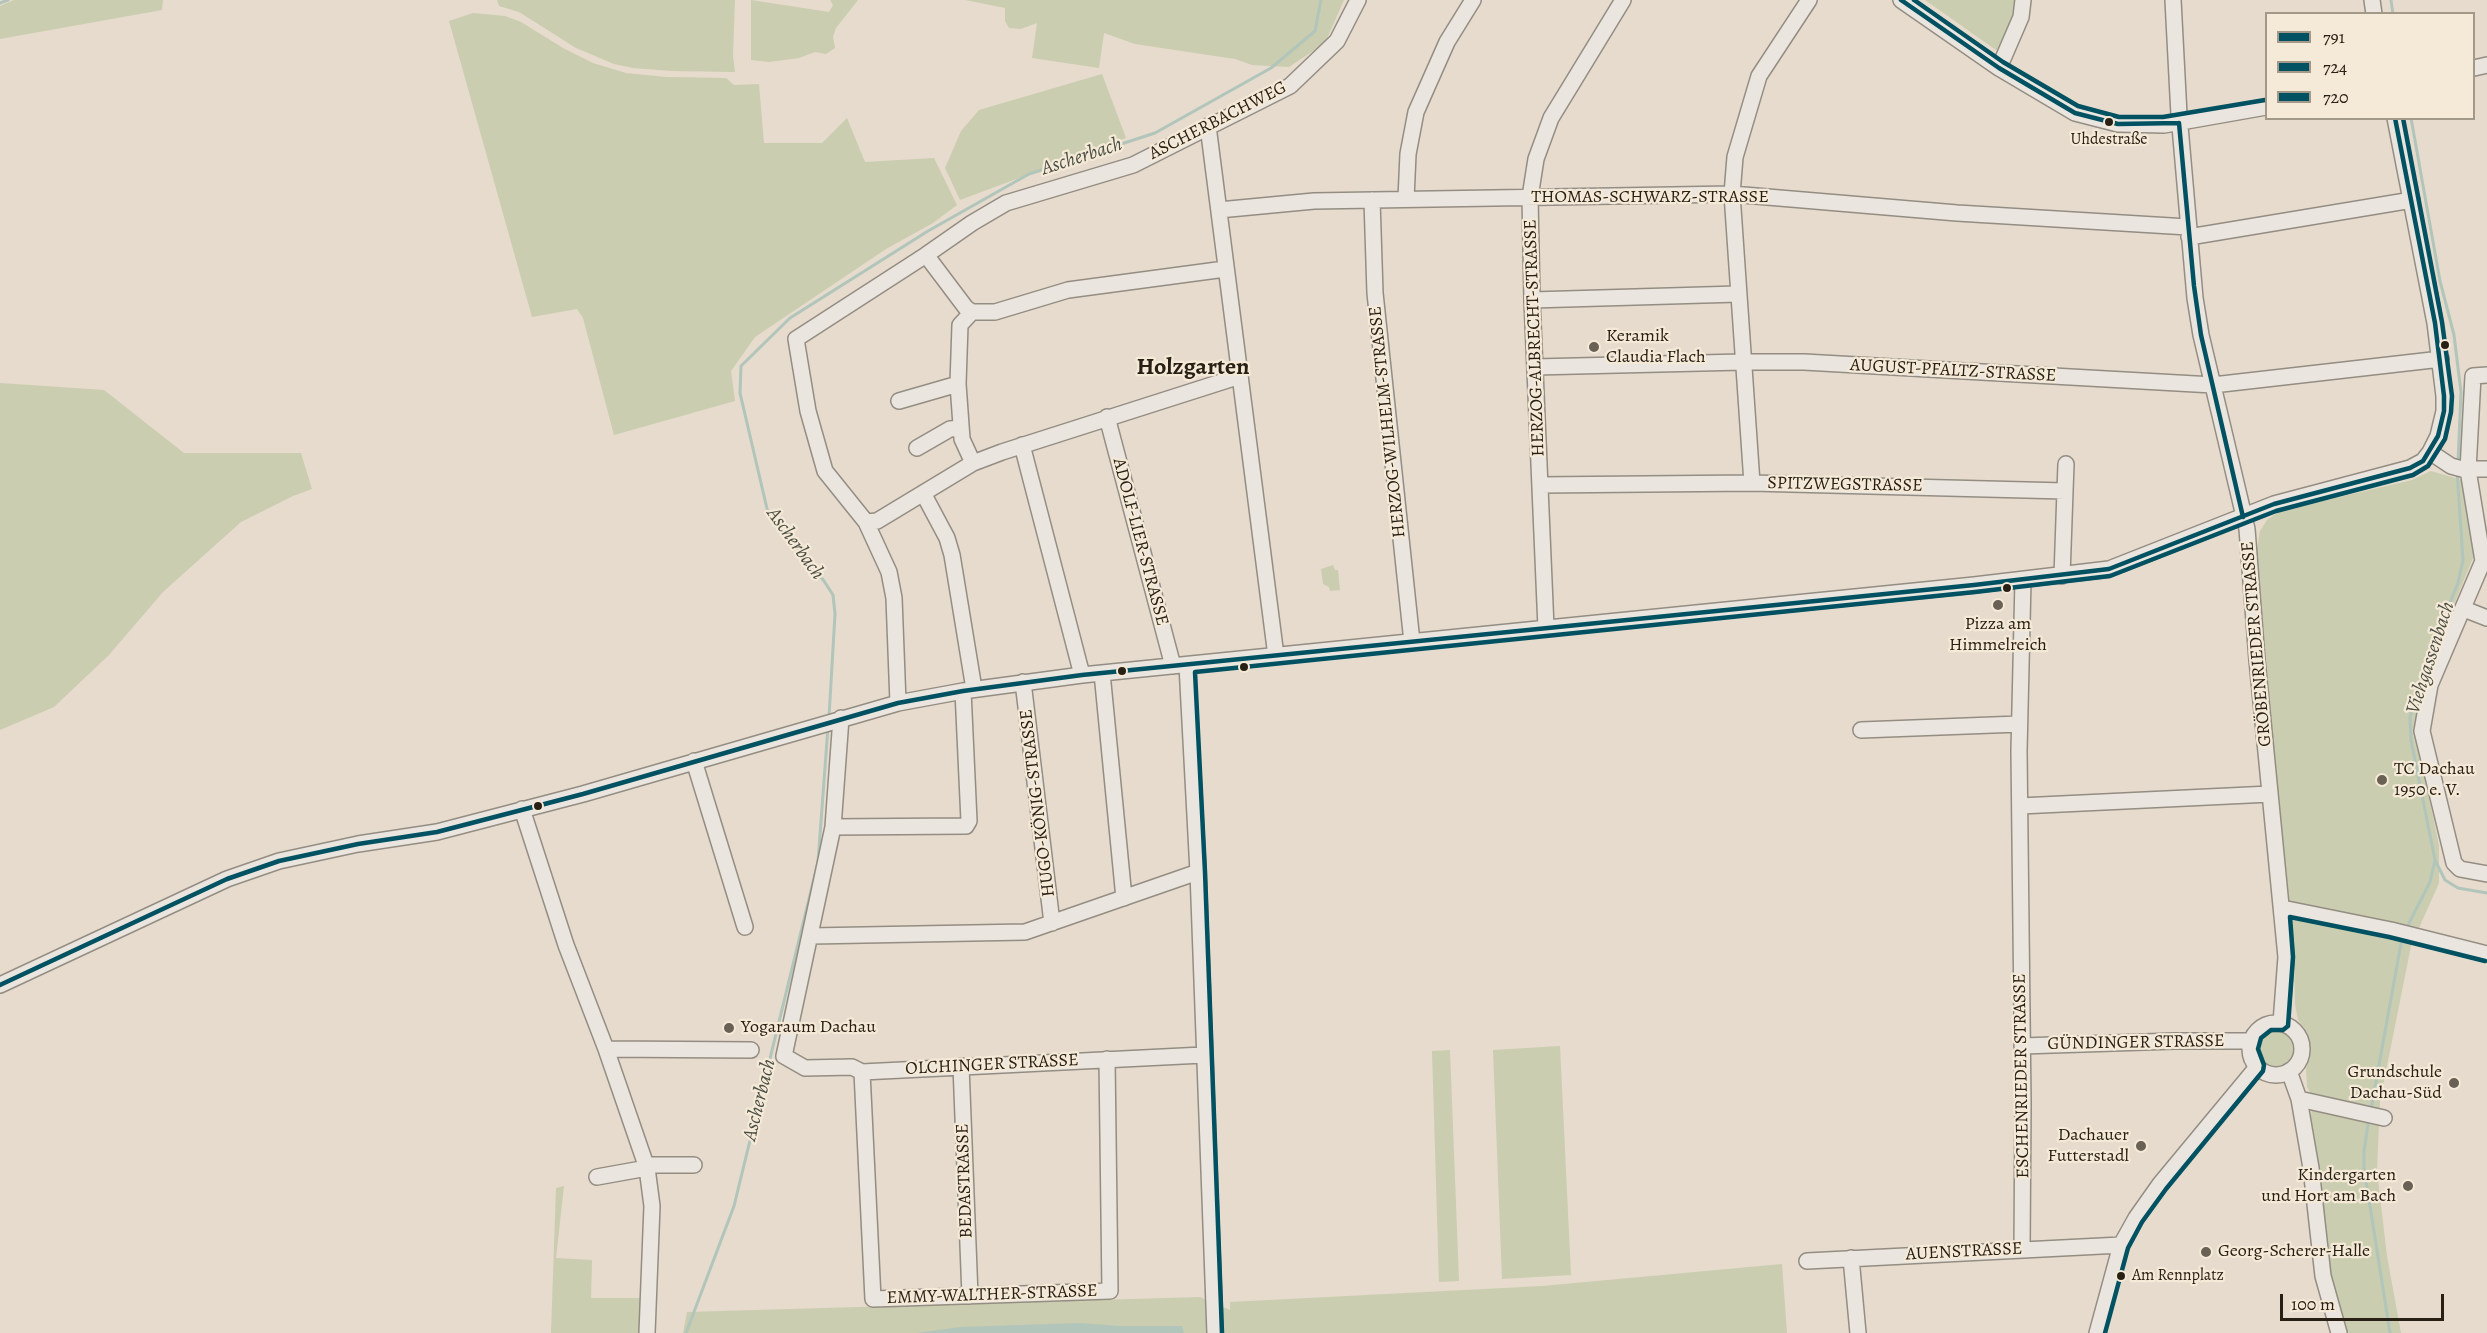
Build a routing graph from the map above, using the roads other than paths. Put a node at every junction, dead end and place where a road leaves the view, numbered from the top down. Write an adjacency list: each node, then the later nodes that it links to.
1 (1358, 0): 12 (street, ASCHERBACHWEG)
2 (1473, 0): 16 (street)
3 (1623, 0): 14 (street, HERZOG-ALBRECHT-STRASSE)
4 (1809, 0): 13 (street)
5 (1901, 0): 8 (street)
6 (2023, 0): 8 (street)
7 (2174, 0): 11 (street)
8 (1999, 68): 11 (street)
9 (2265, 107): 11 (street)
10 (2395, 120): 17 (street)
11 (2180, 123): 19 (street)
12 (1208, 126): 18 (street); 20 (street, ASCHERBACHWEG)
13 (1732, 194): 14 (street, THOMAS-SCHWARZ-STRASSE); 19 (street, THOMAS-SCHWARZ-STRASSE); 22 (street)
14 (1530, 197): 16 (street, THOMAS-SCHWARZ-STRASSE); 23 (street, HERZOG-ALBRECHT-STRASSE)
15 (1372, 200): 16 (street, THOMAS-SCHWARZ-STRASSE); 18 (street, THOMAS-SCHWARZ-STRASSE); 55 (street, HERZOG-WILHELM-STRASSE)
16 (1406, 200)
17 (2412, 200): 19 (street, THOMAS-SCHWARZ-STRASSE); 25 (street)
18 (1219, 210): 21 (street)
19 (2188, 232): 31 (street)
20 (926, 255): 24 (street); 48 (street, ASCHERBACHWEG)
21 (1225, 269): 24 (street); 29 (street)
22 (1738, 294): 23 (street); 26 (street)
23 (1532, 300): 27 (street, HERZOG-ALBRECHT-STRASSE)
24 (972, 312): 30 (street)
25 (2441, 359): 31 (street, AUGUST-PFALTZ-STRASSE); 37 (street)
26 (1742, 362): 27 (street, AUGUST-PFALTZ-STRASSE); 31 (street, AUGUST-PFALTZ-STRASSE); 42 (street)
27 (1535, 367): 43 (street, HERZOG-ALBRECHT-STRASSE)
28 (2487, 375): 40 (street)
29 (1240, 376): 33 (street); 56 (street)
30 (958, 384): 32 (street); 34 (street)
31 (2212, 386): 47 (street)
32 (899, 400)
33 (1107, 417): 35 (street); 57 (street, ADOLF-LIER-STRASSE)
34 (961, 428): 36 (street); 38 (street)
35 (1022, 445): 38 (street); 59 (street)
36 (916, 448)
37 (2430, 452): 40 (street); 46 (street, GRÖBENRIEDER STRASSE)
38 (973, 464): 45 (street)
39 (2066, 464): 44 (street)
40 (2460, 468): 41 (street); 52 (street)
41 (2487, 469)
42 (1752, 483): 43 (street, SPITZWEGSTRASSE); 44 (street, SPITZWEGSTRASSE)
43 (1540, 485): 54 (street, HERZOG-ALBRECHT-STRASSE)
44 (2065, 491): 50 (street)
45 (923, 493): 48 (street); 61 (street)
46 (2268, 506): 47 (street, GRÖBENRIEDER STRASSE); 49 (street)
47 (2243, 517): 49 (street, GRÖBENRIEDER STRASSE); 50 (street)
48 (866, 522): 62 (street)
49 (2248, 544): 67 (street, GRÖBENRIEDER STRASSE)
50 (2062, 576): 51 (street)
51 (2023, 580): 54 (street); 64 (street, ESCHENRIEDER STRASSE)
52 (2464, 609): 53 (street); 72 (street)
53 (2487, 618)
54 (1546, 628): 55 (street)
55 (1412, 642): 56 (street)
56 (1276, 656): 57 (street)
57 (1180, 665): 58 (street); 71 (street, ADOLF-LIER-STRASSE)
58 (1101, 673): 59 (street); 73 (street)
59 (1082, 675): 60 (street)
60 (1023, 682): 61 (street); 75 (street, HUGO-KÖNIG-STRASSE)
61 (968, 690): 62 (street); 70 (street)
62 (898, 703): 63 (street)
63 (838, 719): 66 (street); 70 (street)
64 (2019, 724): 65 (street); 68 (street, ESCHENRIEDER STRASSE)
65 (1861, 730)
66 (694, 761): 69 (street); 76 (street)
67 (2270, 794): 68 (street); 74 (street, GRÖBENRIEDER STRASSE)
68 (2020, 806): 82 (street, ESCHENRIEDER STRASSE)
69 (522, 809): 79 (street); 83 (street)
70 (833, 827): 77 (street)
71 (1198, 872): 73 (street); 85 (street, ADOLF-LIER-STRASSE)
72 (2487, 874)
73 (1124, 898): 75 (street)
74 (2282, 908): 78 (street); 80 (street, GRÖBENRIEDER STRASSE)
75 (1052, 923): 77 (street)
76 (744, 927)
77 (811, 936): 90 (street, OLCHINGER STRASSE)
78 (2487, 954)
79 (0, 985)
80 (2281, 1023): 81 (street); 89 (street)
81 (2251, 1041): 82 (street, GÜNDINGER STRASSE); 88 (street)
82 (2022, 1046): 97 (street, ESCHENRIEDER STRASSE)
83 (606, 1049): 84 (street); 94 (street)
84 (751, 1050)
85 (1203, 1055): 86 (street, OLCHINGER STRASSE); 102 (street, ADOLF-LIER-STRASSE)
86 (1107, 1059): 87 (street, OLCHINGER STRASSE); 100 (street, EMMY-WALTHER-STRASSE)
87 (961, 1066): 90 (street, OLCHINGER STRASSE); 100 (street, BEDASTRASSE)
88 (2257, 1067): 89 (street); 96 (street)
89 (2289, 1071): 91 (street)
90 (862, 1072): 100 (street, EMMY-WALTHER-STRASSE)
91 (2300, 1099): 92 (street); 105 (street)
92 (2384, 1118)
93 (694, 1165): 94 (street)
94 (647, 1167): 95 (street); 101 (street)
95 (597, 1177)
96 (2121, 1245): 97 (street, AUENSTRASSE); 104 (street)
97 (2022, 1248): 98 (street, AUENSTRASSE)
98 (1851, 1258): 99 (street, AUENSTRASSE); 103 (street)
99 (1807, 1261)
100 (970, 1296)
101 (647, 1333)
102 (1215, 1333)
103 (1858, 1333)
104 (2097, 1333)
105 (2338, 1333)

